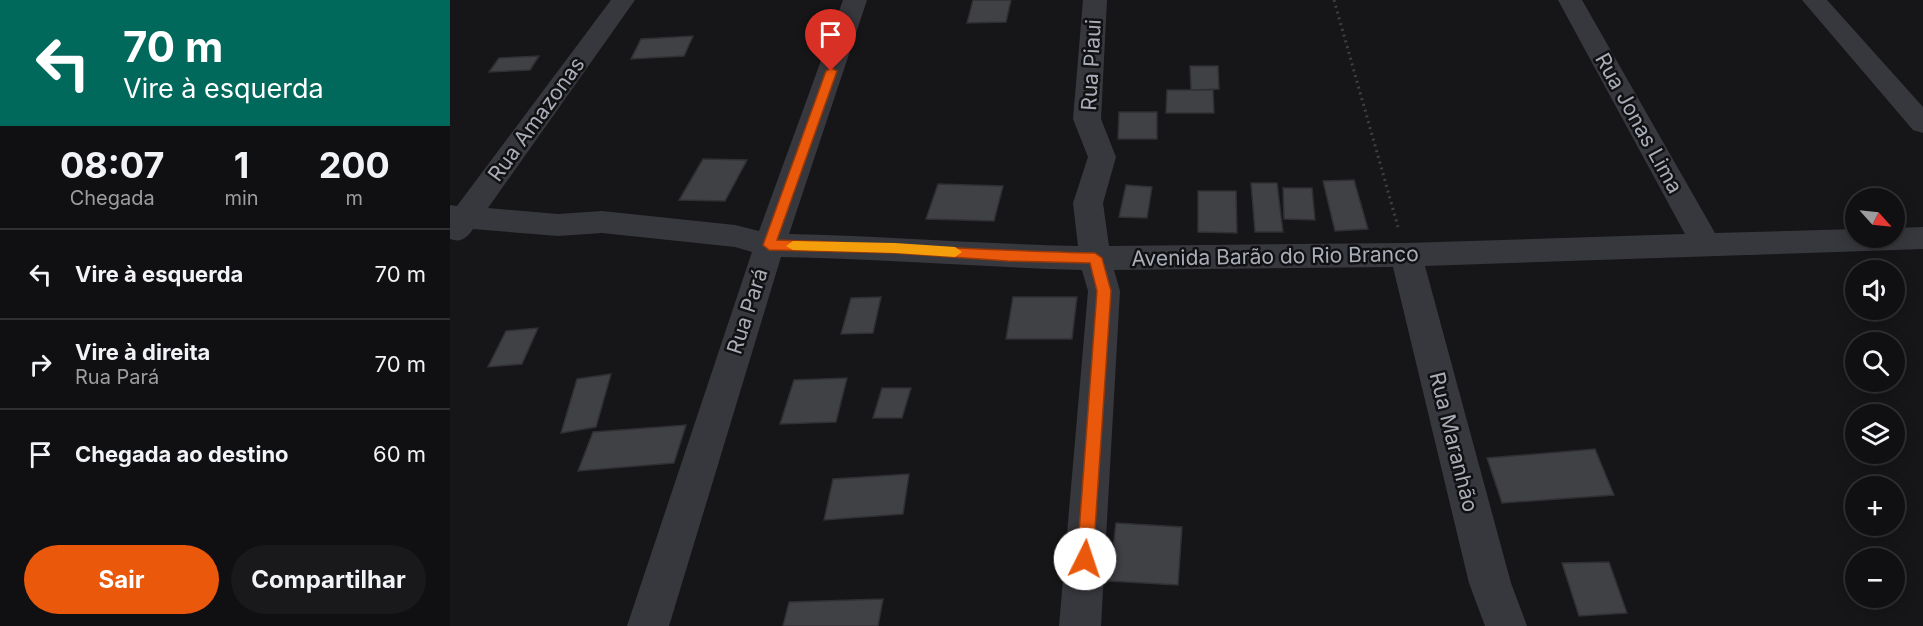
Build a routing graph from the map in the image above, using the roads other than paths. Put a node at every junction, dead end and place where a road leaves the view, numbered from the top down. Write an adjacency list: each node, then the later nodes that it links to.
1 (623, 0): 7 (street, Rua Amazonas)
2 (855, 0): 9 (street, Rua Pará)
3 (1095, 0): 12 (street, Rua Piaui)
4 (1570, 0): 10 (street, Rua Jonas Lima)
5 (1814, 0): 6 (street)
6 (1923, 124)
7 (455, 224): 9 (street, Avenida Barão do Rio Branco)
8 (1923, 238): 10 (street, Avenida Barão do Rio Branco)
9 (769, 245): 12 (street, Avenida Barão do Rio Branco); 13 (street, Rua Pará)
10 (1707, 246): 11 (street, Avenida Barão do Rio Branco)
11 (1406, 255): 12 (street, Avenida Barão do Rio Branco); 15 (street, Rua Maranhão)
12 (1095, 258): 14 (street, Rua Piaui)
13 (648, 626)
14 (1080, 626)
15 (1506, 626)

